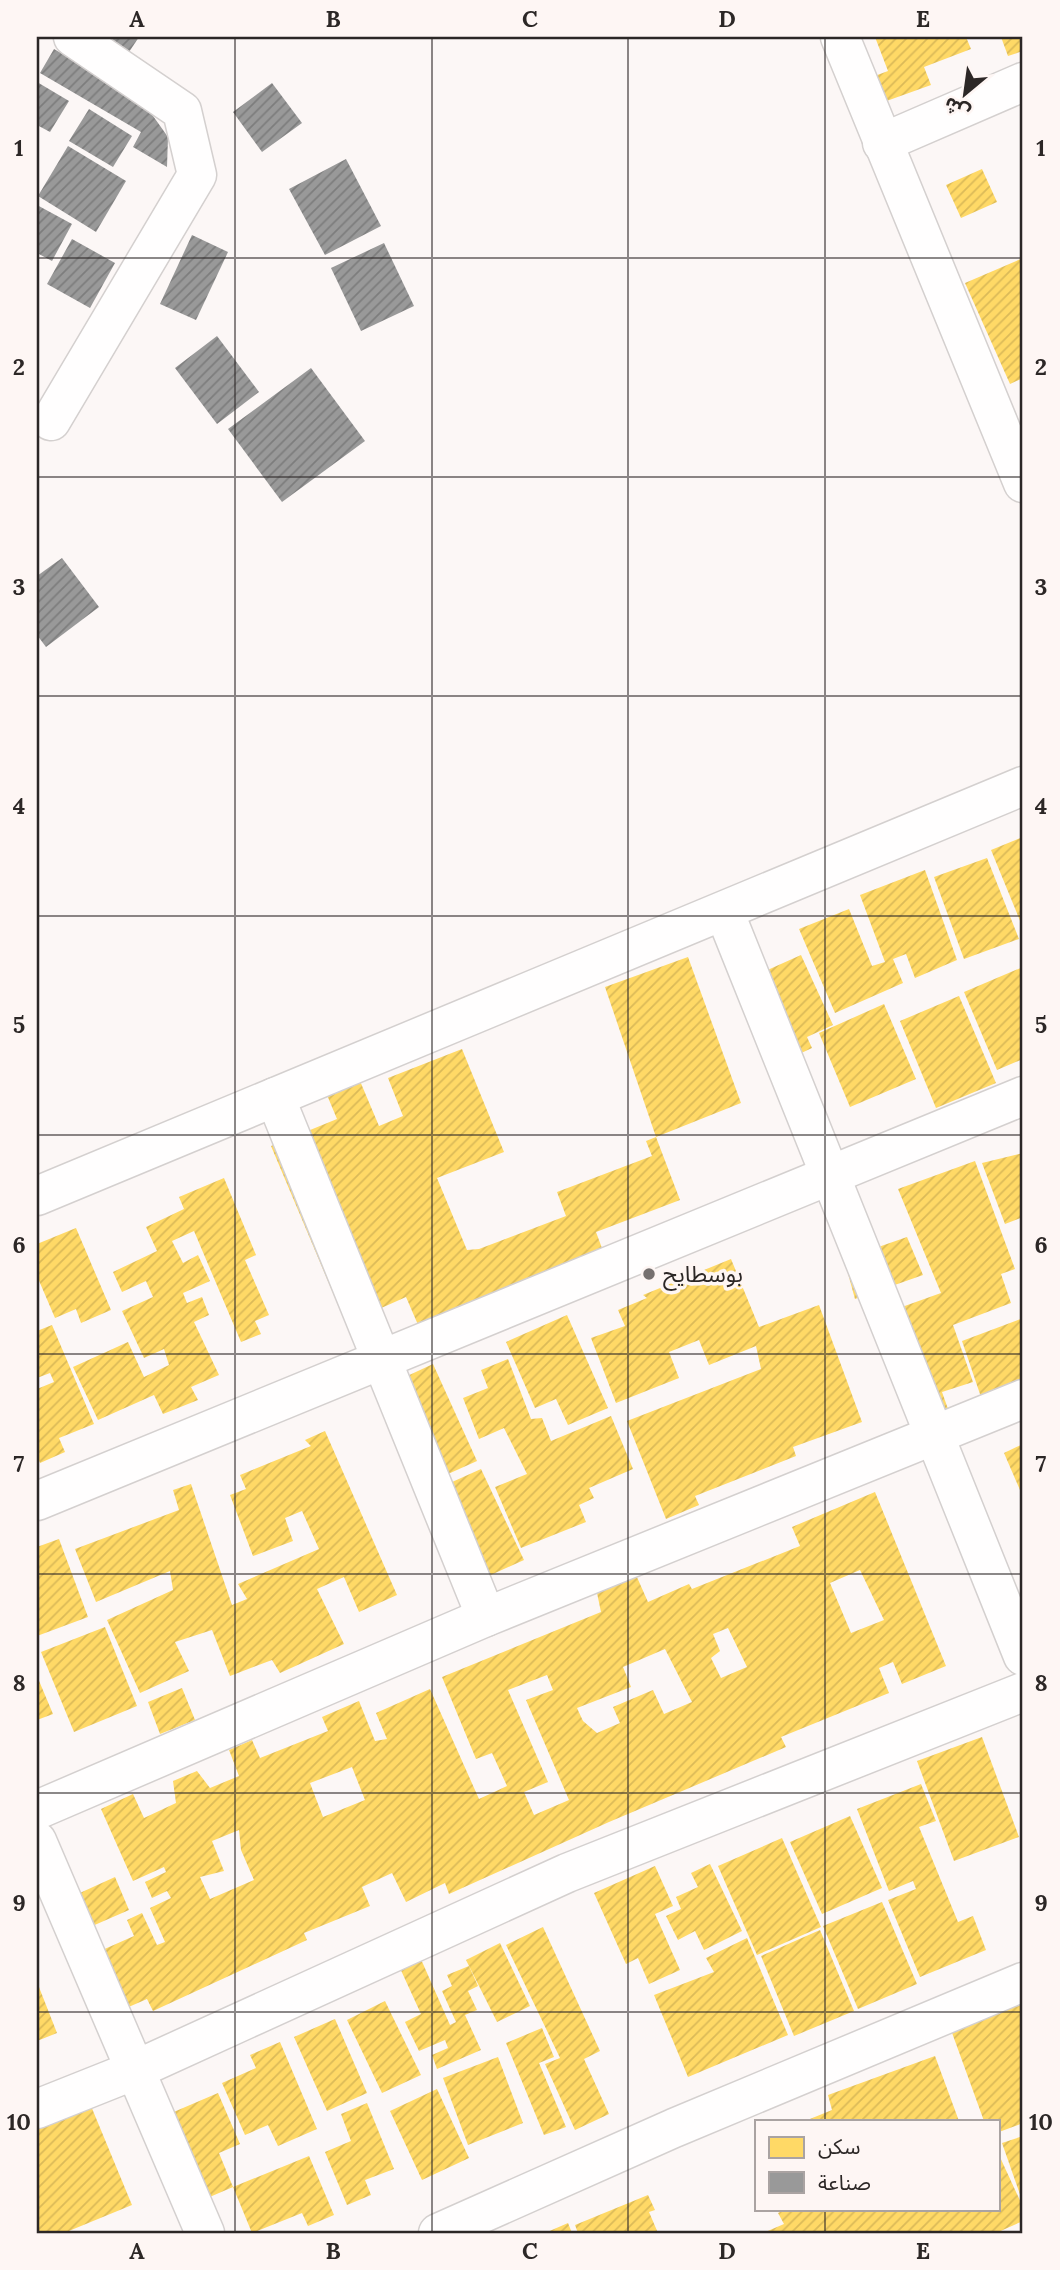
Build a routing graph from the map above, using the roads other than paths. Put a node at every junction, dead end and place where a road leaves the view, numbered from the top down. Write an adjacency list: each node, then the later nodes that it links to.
1 (73, 37): 5 (street)
2 (840, 37): 4 (street)
3 (1023, 82): 4 (street)
4 (882, 143): 6 (street)
5 (51, 421)
6 (1012, 421): 7 (street)
7 (1023, 483)
8 (1023, 786): 9 (street)
9 (724, 911): 11 (street); 12 (street)
10 (1023, 1096): 12 (street)
11 (275, 1097): 13 (street); 14 (street)
12 (831, 1175): 14 (street); 16 (street)
13 (37, 1196)
14 (382, 1360): 17 (street); 18 (street)
15 (1023, 1399): 16 (street)
16 (935, 1437): 18 (street); 19 (street)
17 (37, 1501)
18 (486, 1618): 21 (street)
19 (1023, 1656)
20 (1023, 1692): 24 (street)
21 (37, 1810)
22 (37, 1841): 24 (street)
23 (1023, 1982): 27 (street)
24 (135, 2070): 25 (street); 26 (street)
25 (37, 2109)
26 (205, 2233)
27 (438, 2233)

